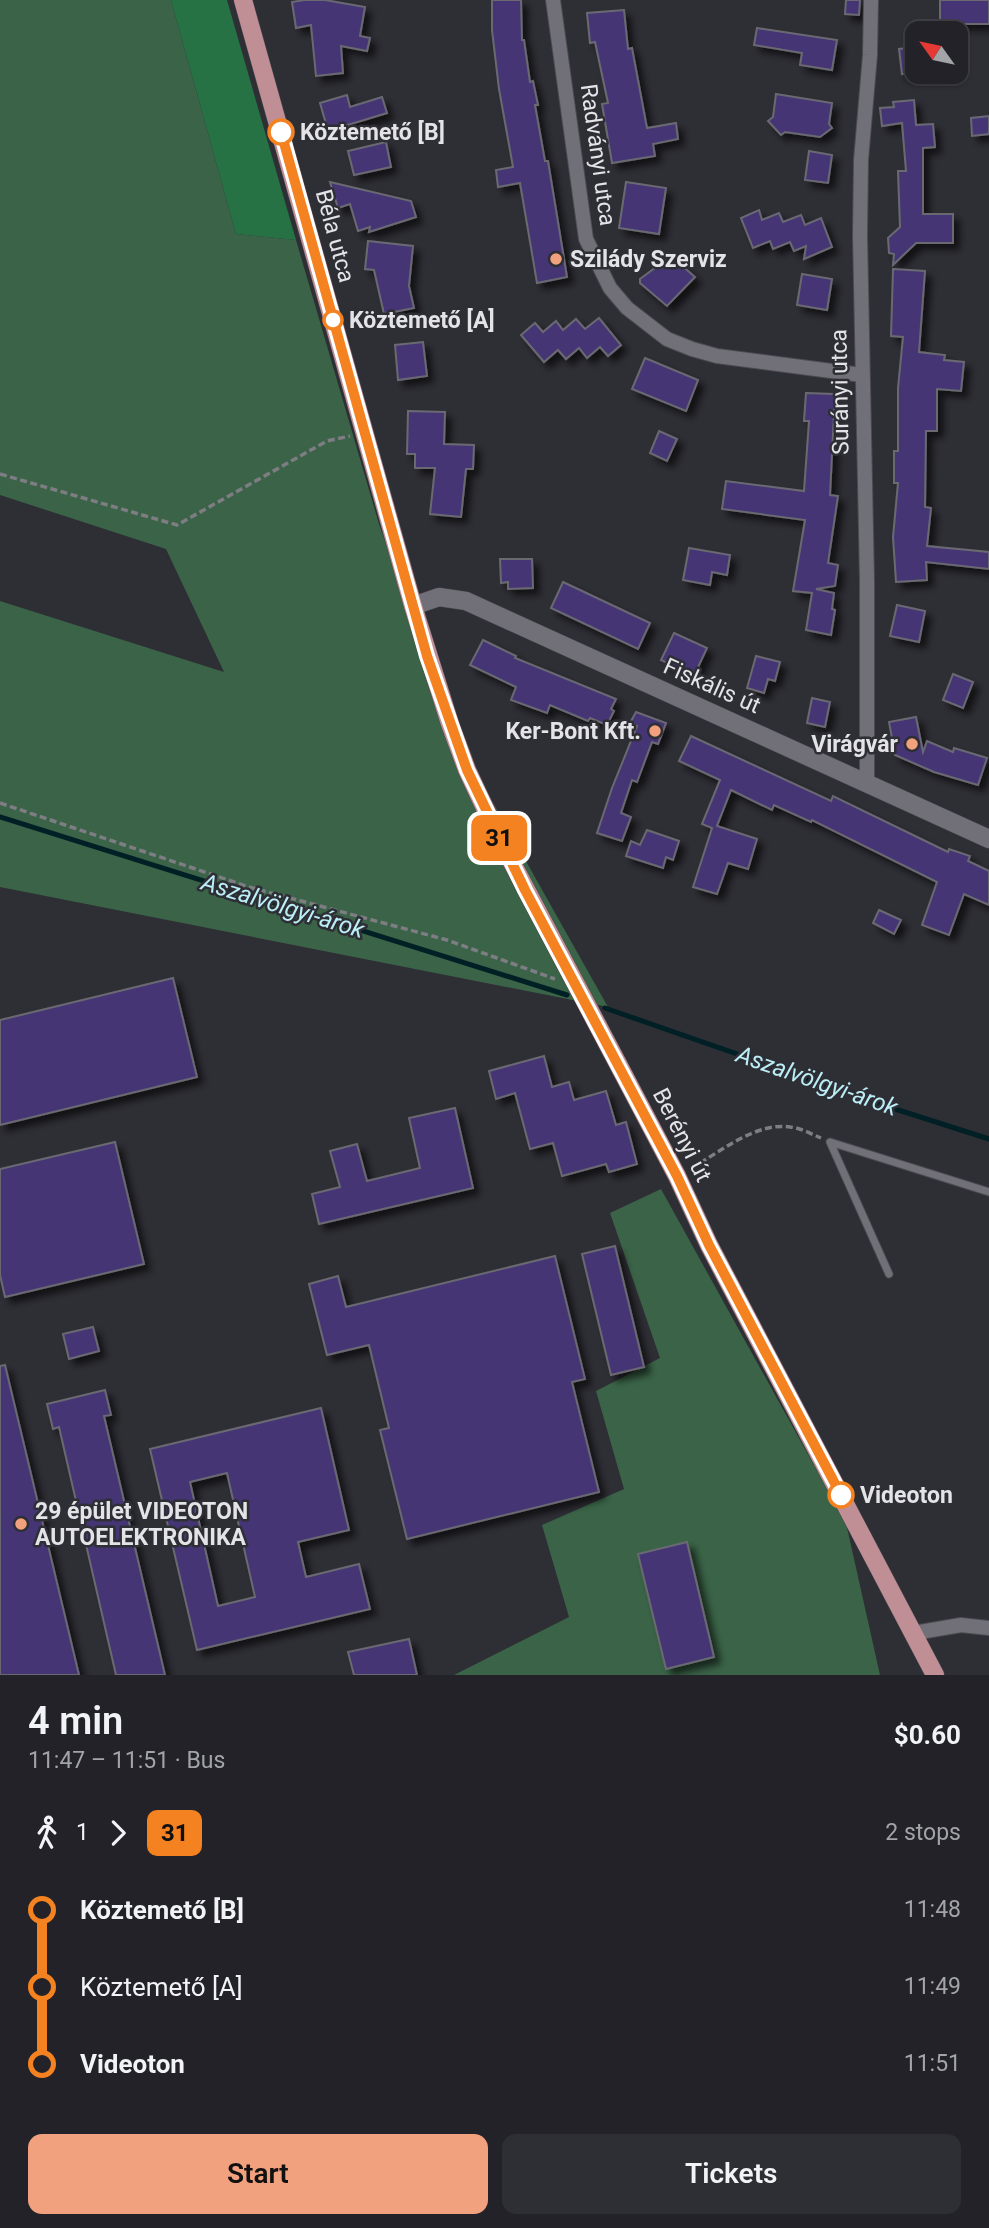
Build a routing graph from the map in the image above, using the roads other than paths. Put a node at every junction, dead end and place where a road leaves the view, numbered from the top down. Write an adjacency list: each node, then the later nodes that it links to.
1 (243, 0): 5 (main road, Béla utca)
2 (553, 0): 4 (street, Radványi utca)
3 (872, 0): 4 (street, Surányi utca)
4 (862, 375): 6 (street, Surányi utca)
5 (413, 606): 6 (street, Fiskális út); 11 (main road, Berényi út)
6 (867, 783): 7 (street, Fiskális út)
7 (989, 839)
8 (989, 1192): 9 (lane)
9 (889, 1274)
10 (989, 1628): 11 (street)
11 (914, 1633): 12 (lane); 13 (main road, Berényi út)
12 (926, 1675)
13 (935, 1675)

